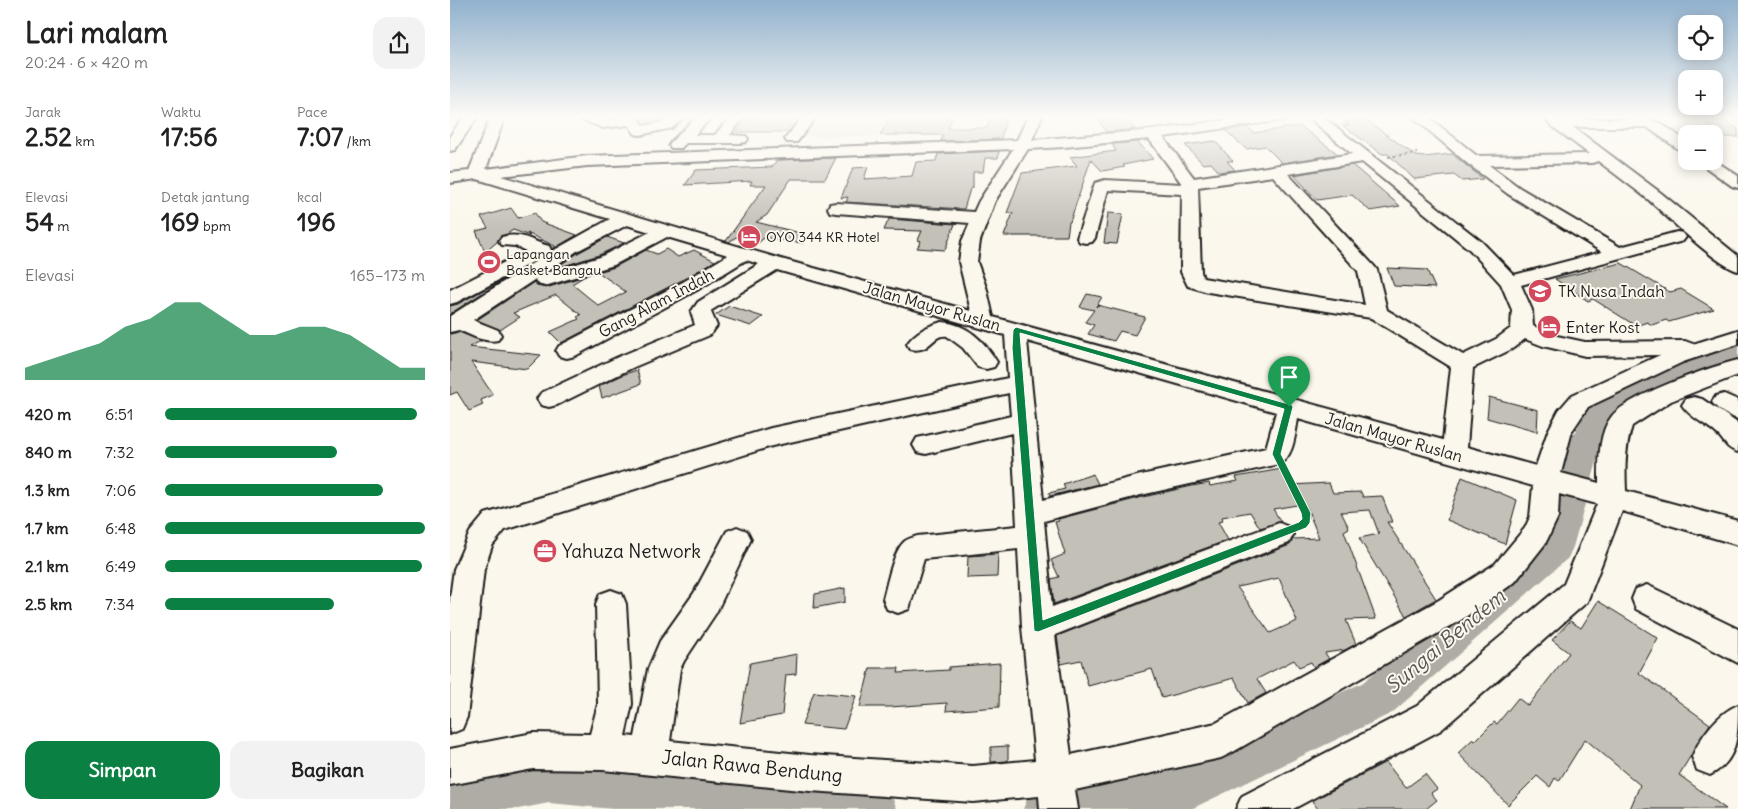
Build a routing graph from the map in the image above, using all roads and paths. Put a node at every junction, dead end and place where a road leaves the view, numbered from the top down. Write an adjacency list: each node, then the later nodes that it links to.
1 (484, 154): 17 (street)
2 (668, 154): 11 (street)
3 (688, 154): 11 (street)
4 (1013, 154): 24 (street)
5 (1167, 154): 20 (street)
6 (1360, 154): 12 (street)
7 (1409, 154): 12 (path)
8 (1463, 154): 14 (street)
9 (1586, 154): 13 (street)
10 (1599, 154): 33 (street)
11 (665, 157): 17 (street)
12 (1365, 158): 16 (street); 35 (street)
13 (1592, 158): 14 (street); 21 (street)
14 (1472, 161): 31 (street)
15 (1718, 170): 19 (street)
16 (1277, 171): 20 (street); 37 (street)
17 (476, 174): 18 (street); 23 (street, Jalan Mayor Ruslan)
18 (450, 178)
19 (1738, 183)
20 (1190, 186): 27 (street); 37 (street)
21 (1643, 202)
22 (836, 208): 24 (street)
23 (619, 216): 25 (street, Jalan Mayor Ruslan); 29 (street); 38 (street)
24 (979, 218): 39 (street)
25 (665, 230): 30 (street, Jalan Mayor Ruslan); 34 (street)
26 (1677, 237): 31 (street)
27 (1086, 238)
28 (508, 241): 29 (street)
29 (539, 251): 36 (street)
30 (745, 253): 32 (street, Jalan Mayor Ruslan); 46 (street, Gang Alam Indah)
31 (1617, 253): 35 (street)
32 (774, 263): 39 (street, Jalan Mayor Ruslan); 51 (street)
33 (1738, 264)
34 (545, 280)
35 (1510, 282): 40 (street)
36 (450, 298)
37 (1378, 313): 48 (street)
38 (453, 324): 41 (street)
39 (1000, 325): 43 (street); 50 (street); 53 (street, Jalan Mayor Ruslan)
40 (1522, 330): 45 (street); 48 (street)
41 (490, 335)
42 (1738, 337): 45 (street)
43 (972, 343): 44 (lane); 47 (lane)
44 (918, 344)
45 (1701, 348): 59 (street, Jalan Rawa Bendung)
46 (567, 351)
47 (986, 362)
48 (1462, 364): 58 (street)
49 (1738, 367): 60 (street)
50 (1019, 383): 54 (street); 70 (street)
51 (549, 399)
52 (1694, 405): 55 (street)
53 (1289, 407): 57 (street); 58 (street, Jalan Mayor Ruslan)
54 (1023, 422): 56 (street); 61 (street)
55 (1738, 443)
56 (926, 445)
57 (1277, 454): 61 (street); 63 (path)
58 (1454, 454): 59 (street, Jalan Mayor Ruslan)
59 (1551, 480): 60 (street, Jalan Mayor Ruslan); 76 (street, Jalan Rawa Bendung)
60 (1610, 498): 62 (street, Jalan Mayor Ruslan); 77 (street)
61 (1030, 525): 65 (street); 68 (street)
62 (1738, 533)
63 (1279, 535): 68 (street)
64 (737, 539): 73 (street)
65 (898, 599)
66 (1647, 599): 69 (street)
67 (611, 604): 72 (street)
68 (1038, 627): 76 (street)
69 (1738, 648)
70 (450, 717)
71 (1738, 722): 74 (street)
72 (603, 752): 73 (street, Jalan Rawa Bendung); 75 (street, Jalan Rawa Bendung)
73 (650, 756): 76 (street, Jalan Rawa Bendung)
74 (1710, 757)
75 (450, 767)
76 (1058, 793)
77 (1255, 809)

